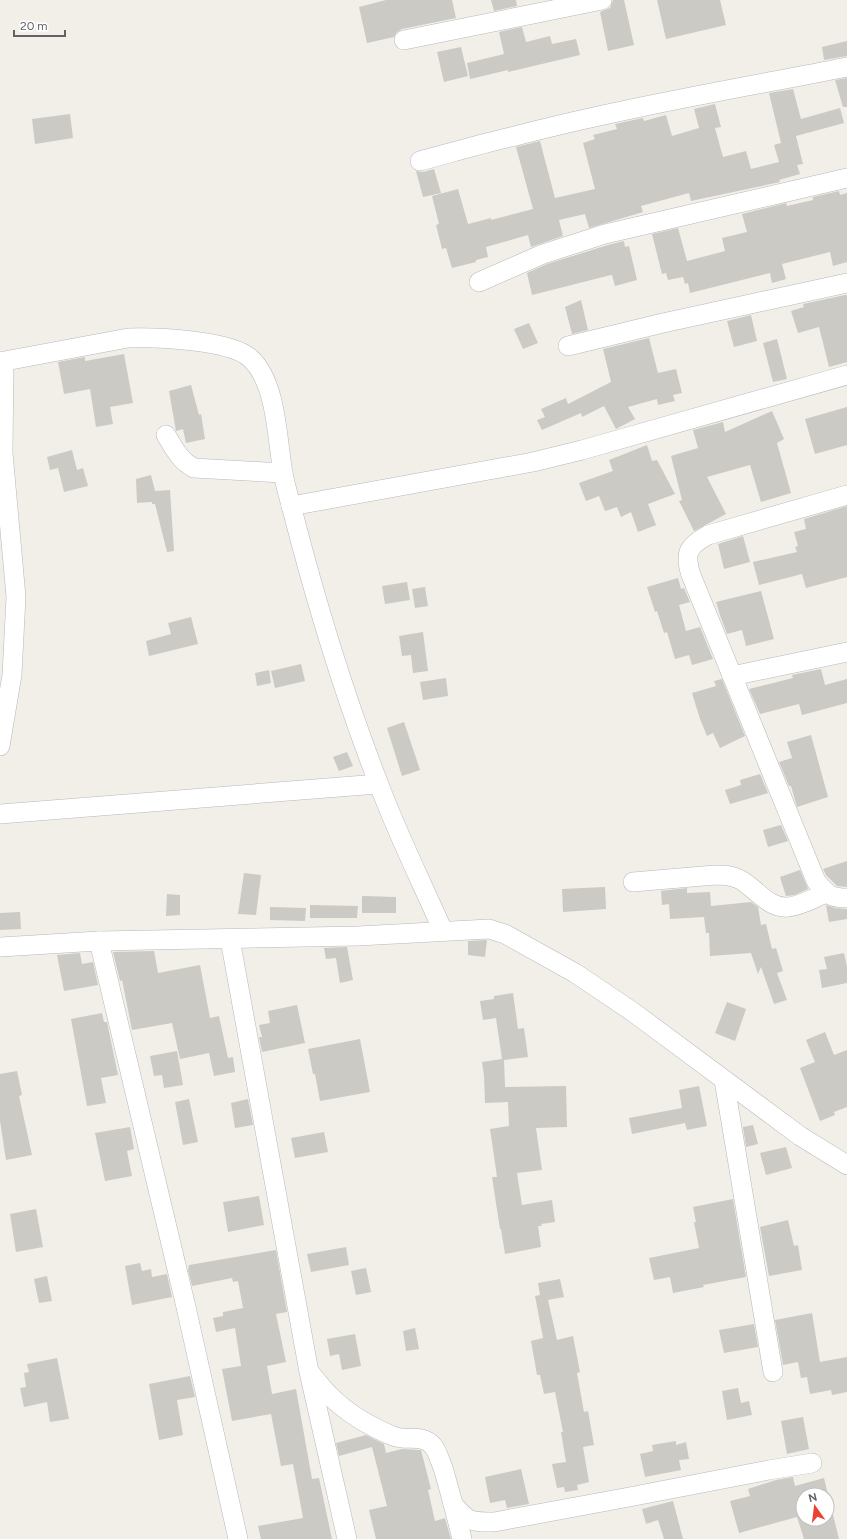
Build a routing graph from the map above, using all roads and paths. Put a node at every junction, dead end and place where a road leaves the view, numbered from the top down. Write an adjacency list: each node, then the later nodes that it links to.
1 (602, 0): 2 (street)
2 (404, 40)
3 (847, 68): 4 (street)
4 (420, 161)
5 (847, 178): 6 (street)
6 (479, 282)
7 (847, 283): 8 (street)
8 (568, 346)
9 (2, 362): 12 (street); 17 (street)
10 (847, 375): 14 (street)
11 (166, 435): 12 (street)
12 (283, 473): 14 (street)
13 (847, 496): 16 (street)
14 (291, 506): 18 (street)
15 (847, 652): 16 (street)
16 (732, 676): 21 (street)
17 (0, 746)
18 (378, 784): 19 (street); 23 (street)
19 (0, 814)
20 (633, 882): 21 (street)
21 (826, 893): 22 (street)
22 (847, 898)
23 (443, 931): 24 (street); 27 (street)
24 (230, 939): 25 (street); 29 (street)
25 (99, 941): 26 (street); 33 (street)
26 (0, 947)
27 (724, 1080): 28 (street); 30 (street)
28 (847, 1165)
29 (309, 1372): 32 (street); 34 (street)
30 (773, 1372)
31 (812, 1463): 32 (street)
32 (453, 1504): 35 (street)
33 (238, 1539)
34 (347, 1539)
35 (462, 1539)

